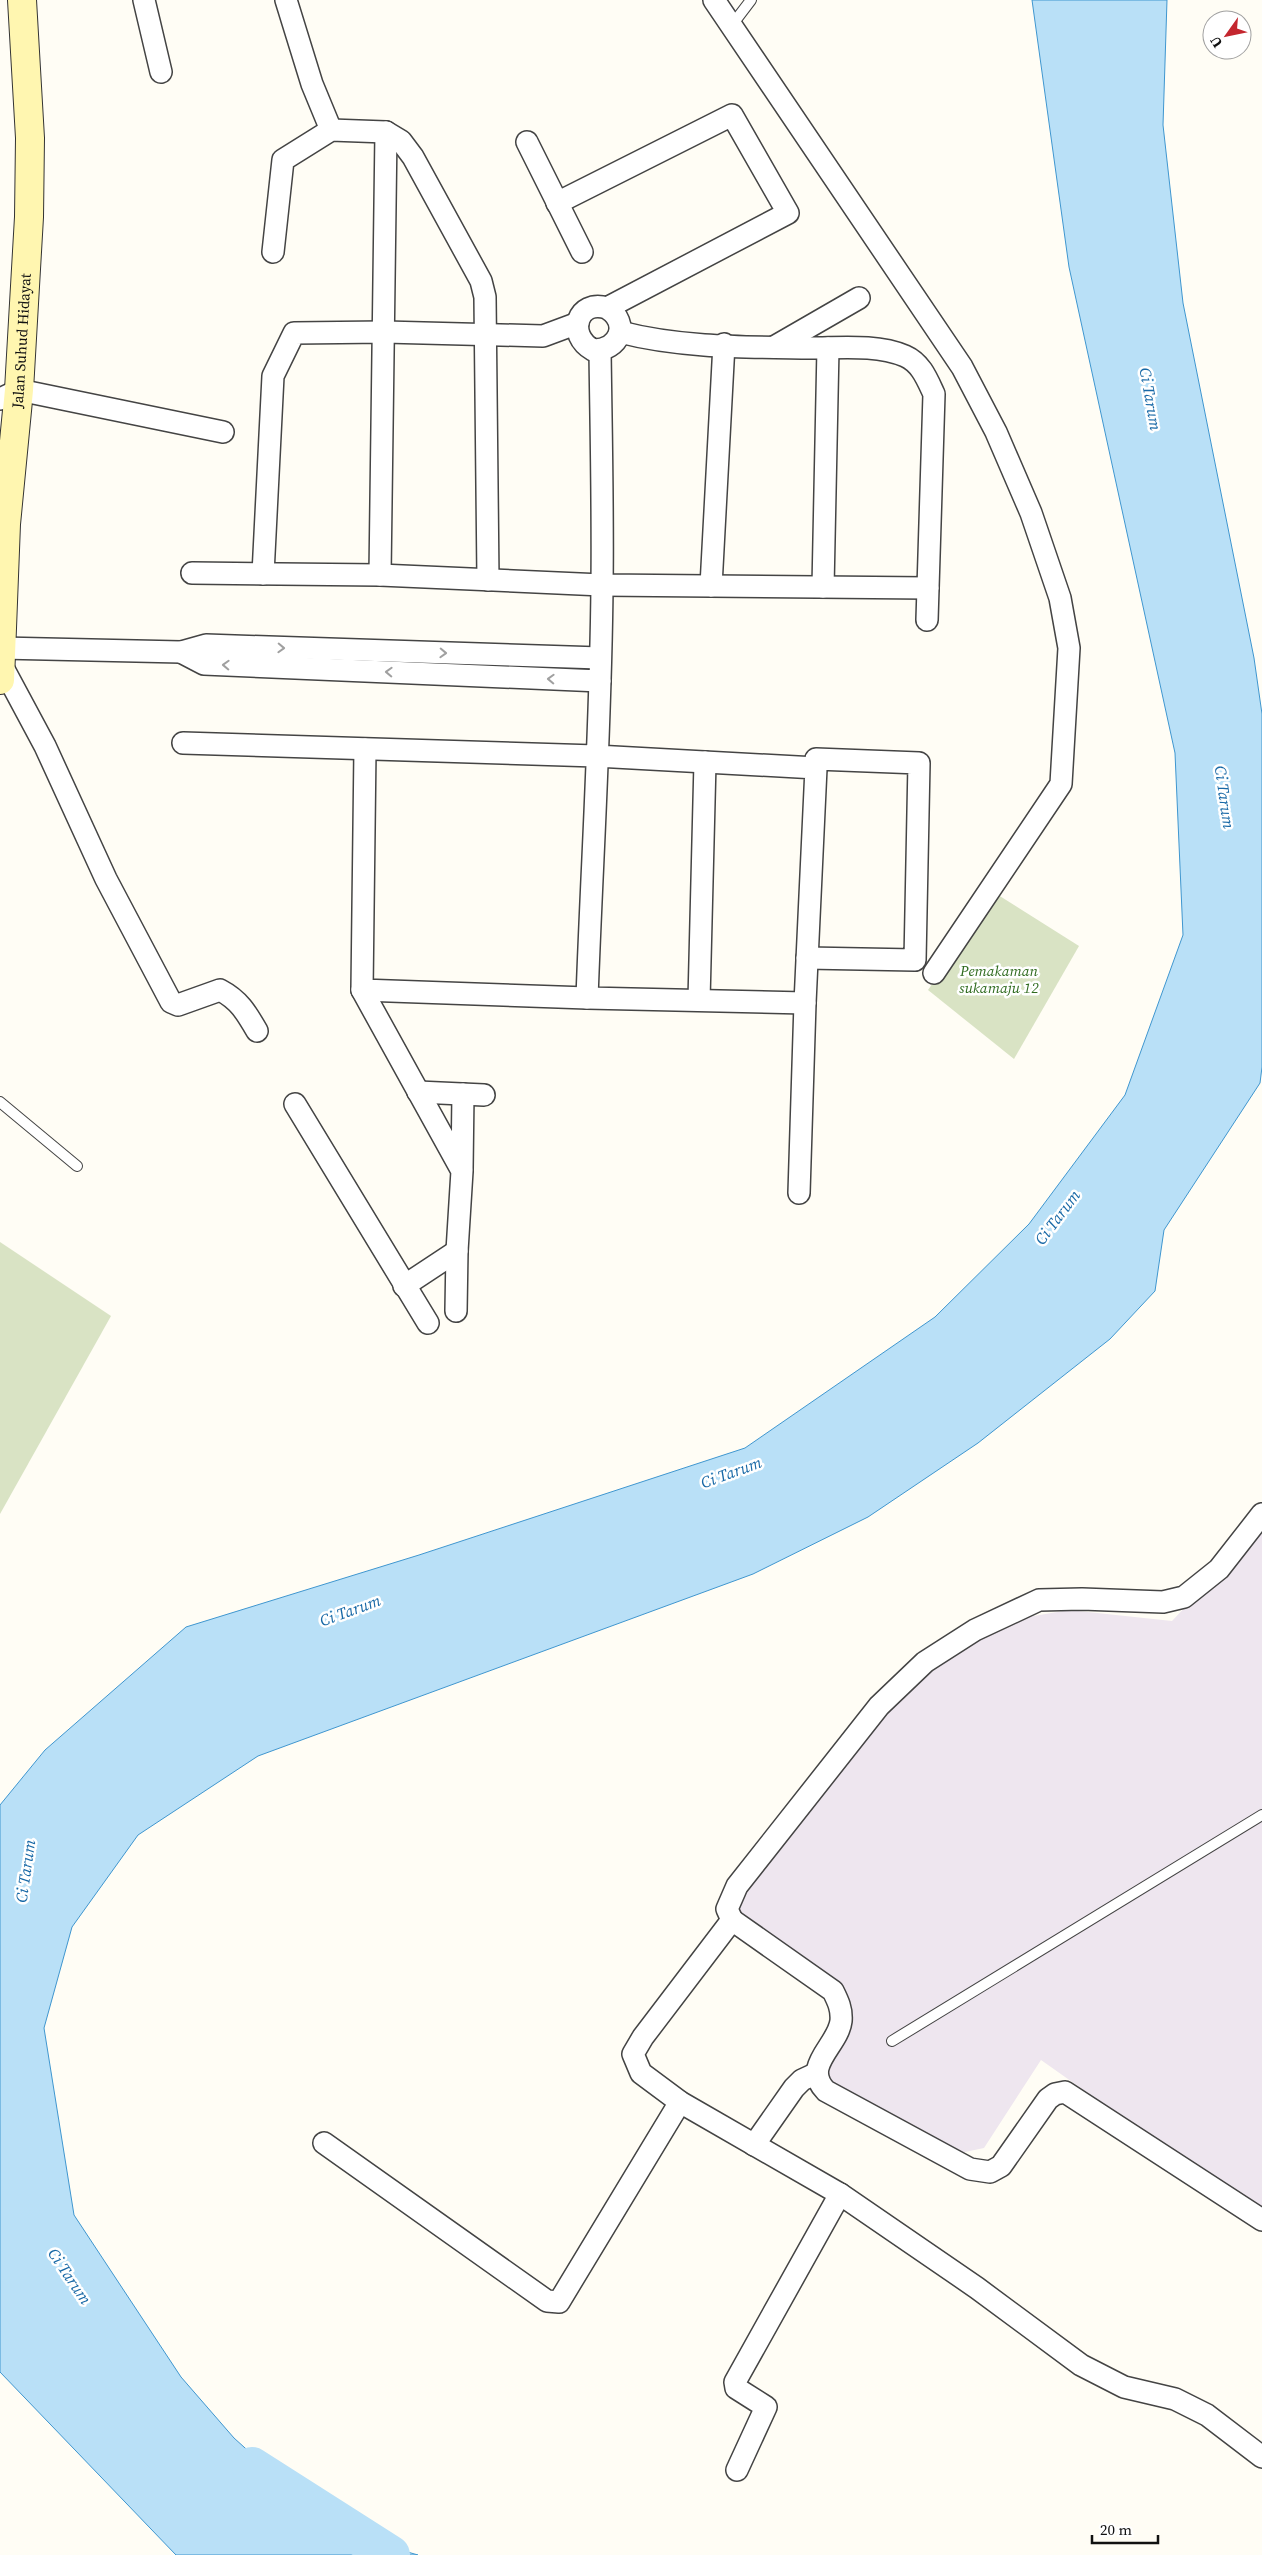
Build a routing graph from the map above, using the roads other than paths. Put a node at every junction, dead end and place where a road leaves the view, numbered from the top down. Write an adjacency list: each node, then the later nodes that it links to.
1 (22, 0): 24 (street, Jalan Suhud Hidayat)
2 (144, 0): 7 (street)
3 (286, 0): 8 (street)
4 (714, 0): 6 (street)
5 (751, 0): 6 (lane)
6 (732, 25): 45 (street)
7 (161, 72)
8 (331, 130): 9 (street); 12 (street)
9 (386, 132): 16 (street); 19 (street)
10 (527, 142): 11 (street)
11 (557, 203): 13 (street); 15 (street)
12 (274, 252)
13 (582, 252)
14 (859, 298): 21 (street)
15 (607, 308): 17 (street); 18 (street)
16 (385, 332): 19 (street); 27 (street); 28 (street)
17 (580, 332): 19 (street); 23 (street)
18 (620, 332): 20 (street); 23 (street)
19 (486, 335): 29 (street)
20 (724, 344): 21 (street); 31 (street)
21 (774, 347): 22 (street)
22 (828, 348): 32 (street); 33 (street)
23 (600, 350): 30 (street)
24 (9, 394): 25 (street); 37 (street, Jalan Suhud Hidayat)
25 (223, 432)
26 (192, 573): 27 (street)
27 (263, 574): 28 (street)
28 (380, 575): 29 (street)
29 (488, 580): 30 (street)
30 (602, 585): 31 (street); 36 (street)
31 (711, 586): 32 (street)
32 (823, 588): 33 (street)
33 (928, 588): 34 (street)
34 (927, 620)
35 (181, 652): 36 (street, one-way to 36); 37 (street); 38 (street, one-way to 35)
36 (600, 658): 38 (street)
37 (1, 664): 50 (street)
38 (600, 681): 41 (street)
39 (184, 743): 40 (street)
40 (365, 749): 41 (street); 46 (street)
41 (596, 756): 42 (street); 47 (street)
42 (705, 762): 43 (street); 48 (street)
43 (816, 768): 44 (street); 44 (street)
44 (807, 958): 49 (street)
45 (934, 973)
46 (362, 990): 47 (street); 51 (street)
47 (587, 998): 48 (street)
48 (699, 1000): 49 (street)
49 (805, 1003): 58 (street)
50 (256, 1031)
51 (418, 1092): 52 (street); 57 (street)
52 (463, 1094): 53 (street); 57 (street)
53 (484, 1095)
54 (0, 1102): 56 (lane)
55 (295, 1104): 60 (street)
56 (77, 1166)
57 (462, 1171): 59 (street)
58 (799, 1193)
59 (457, 1251): 60 (street); 61 (street)
60 (404, 1286): 62 (street)
61 (456, 1311)
62 (428, 1323)
63 (1262, 1514): 65 (street)
64 (1262, 1815): 66 (lane)
65 (732, 1920): 67 (street); 68 (street)
66 (892, 2041)
67 (817, 2074): 70 (street); 72 (street)
68 (680, 2102): 69 (street); 70 (street)
69 (324, 2143)
70 (754, 2145): 71 (street)
71 (840, 2194): 73 (street); 74 (street)
72 (1262, 2220)
73 (1262, 2457)
74 (737, 2470)

